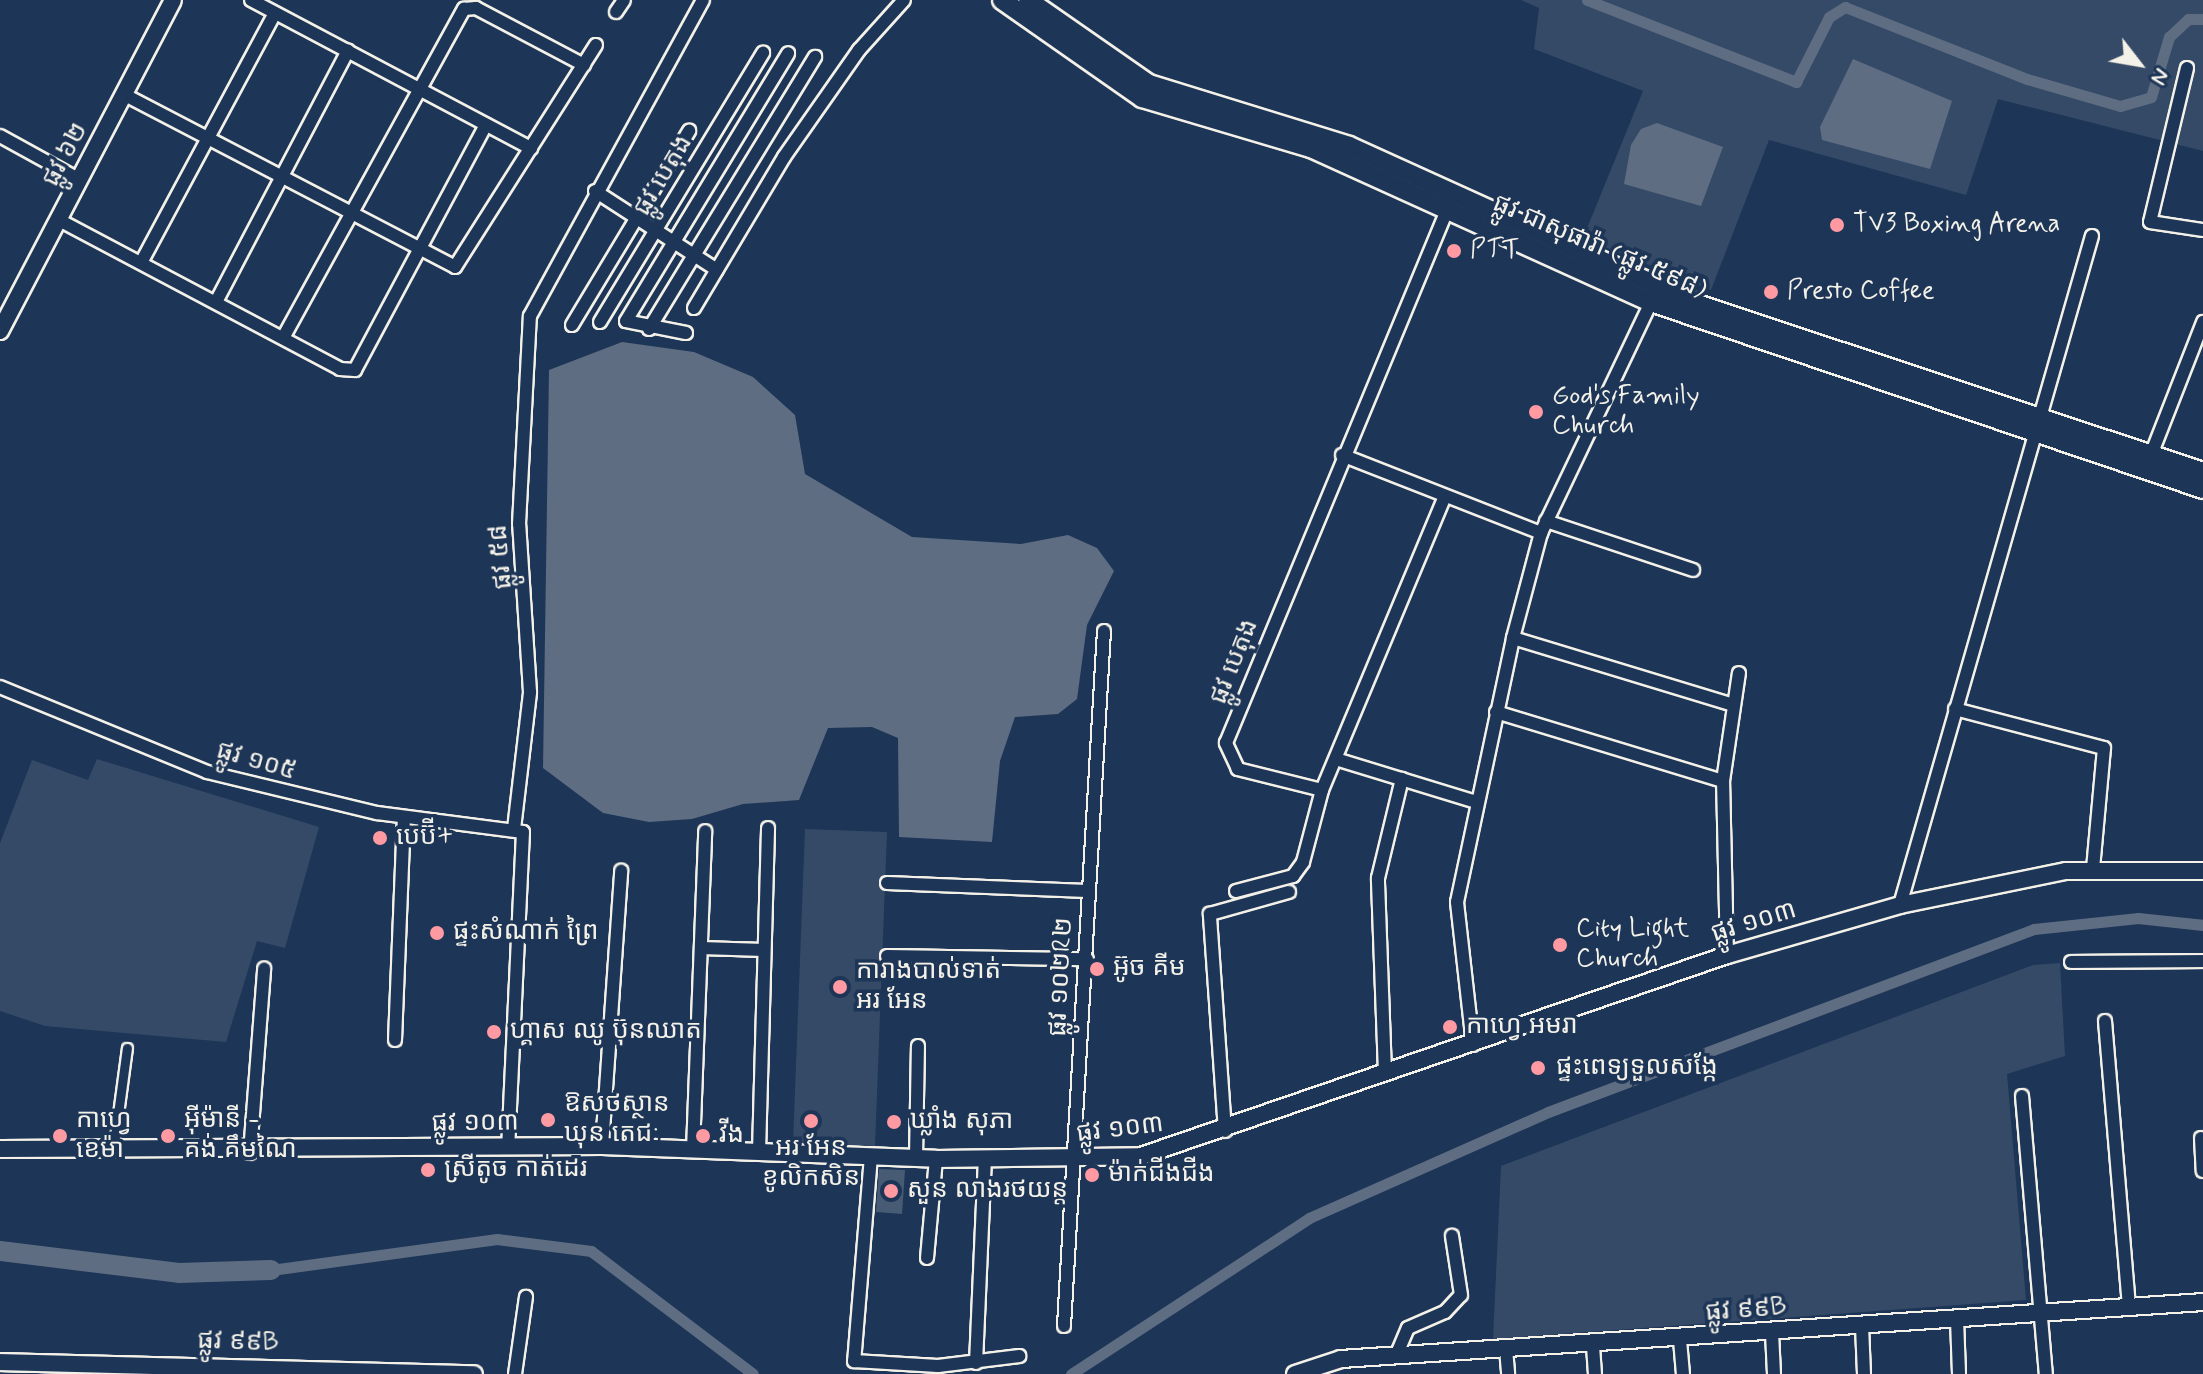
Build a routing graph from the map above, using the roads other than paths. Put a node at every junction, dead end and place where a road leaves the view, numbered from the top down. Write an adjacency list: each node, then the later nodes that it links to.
1 (173, 0): 19 (street, ផ្លូវ ៦២)
2 (251, 0): 9 (street)
3 (624, 0): 8 (street)
4 (703, 0): 28 (street, ផ្លូវ ៥៨)
5 (904, 0): 40 (street)
6 (1002, 0): 29 (main road, ផ្លូវ ជាសុផារ៉ា (ផ្លូវ ៥៩៨))
7 (1028, 0): 29 (main road, ផ្លូវ ជាសុផារ៉ា (ផ្លូវ ៥៩៨))
8 (616, 12)
9 (275, 13): 11 (street); 24 (street)
10 (596, 45): 15 (street)
11 (348, 51): 18 (street); 26 (street)
12 (763, 53): 17 (street, ផ្លូវ បេតុង)
13 (788, 53): 20 (street)
14 (815, 57): 38 (street)
15 (584, 65): 18 (street); 25 (street)
16 (2187, 68): 33 (street)
17 (745, 83): 20 (street); 34 (street, ផ្លូវ បេតុង)
18 (418, 89): 21 (street); 30 (street)
19 (125, 95): 24 (street); 27 (street, ផ្លូវ ៦២)
20 (761, 95): 36 (street)
21 (486, 125): 25 (street); 37 (street)
22 (689, 131): 31 (street)
23 (0, 136): 27 (street)
24 (208, 139): 26 (street); 39 (street)
25 (531, 148): 37 (street)
26 (280, 177): 30 (street); 41 (street)
27 (80, 180): 32 (street, ផ្លូវ ៦២)
28 (595, 191): 31 (street); 74 (street, ផ្លូវ ៥៨)
29 (1450, 203): 42 (main road, ផ្លូវ ជាសុផារ៉ា (ផ្លូវ ៥៩៨)); 51 (main road, ផ្លូវ ជាសុផារ៉ា (ផ្លូវ ៥៩៨)); 53 (street, ផ្លូវ បេតុង)
30 (351, 214): 37 (street); 50 (street)
31 (638, 219): 34 (street); 46 (street)
32 (59, 220): 39 (street); 48 (street, ផ្លូវ ៦២)
33 (2203, 230)
34 (656, 231): 36 (street); 44 (street, ផ្លូវ បេតុង)
35 (2092, 236): 52 (street)
36 (672, 240): 38 (street); 47 (street)
37 (418, 250): 50 (street)
38 (694, 255): 40 (street); 47 (street)
39 (142, 261): 41 (street)
40 (717, 270): 43 (street)
41 (216, 302): 50 (street)
42 (1651, 302): 51 (main road, ផ្លូវ ជាសុផារ៉ា (ផ្លូវ ៥៩៨)); 58 (street)
43 (694, 308)
44 (600, 322)
45 (2203, 322): 54 (street)
46 (572, 325)
47 (649, 329): 49 (street)
48 (0, 331)
49 (686, 333)
50 (283, 338)
51 (1789, 343): 52 (main road, ផ្លូវ ជាសុផារ៉ា (ផ្លូវ ៥៩៨))
52 (2039, 426): 54 (main road, ផ្លូវ ជាសុផារ៉ា (ផ្លូវ ៥៩៨)); 56 (main road, ផ្លូវ ជាសុផារ៉ា (ផ្លូវ ៥៩៨)); 65 (street)
53 (1342, 455): 57 (street); 70 (street, ផ្លូវ បេតុង)
54 (2151, 455): 55 (main road, ផ្លូវ ជាសុផារ៉ា (ផ្លូវ ៥៩៨))
55 (2203, 472)
56 (2203, 489)
57 (1444, 498): 58 (street); 67 (street)
58 (1543, 527): 59 (street); 61 (street)
59 (1693, 570)
60 (1104, 631): 80 (street, ផ្លូវ ១០២R២)
61 (1513, 638): 64 (street); 66 (street)
62 (1739, 673): 64 (street)
63 (0, 687): 72 (street, ផ្លូវ ១០៥)
64 (1730, 704): 69 (street)
65 (1955, 709): 76 (street); 83 (street)
66 (1496, 712): 69 (street); 71 (street)
67 (1339, 760): 68 (street); 70 (street)
68 (1402, 779): 71 (street); 97 (street)
69 (1723, 781): 86 (street)
70 (1322, 790): 81 (street)
71 (1476, 802): 94 (street)
72 (404, 818): 74 (street, ផ្លូវ ១០៥); 93 (street)
73 (768, 828): 85 (street)
74 (514, 829): 102 (street, ផ្លូវ ៥៨)
75 (705, 831): 84 (street)
76 (2093, 870): 78 (street, ផ្លូវ ១០៣); 83 (street, ផ្លូវ ១០៣)
77 (621, 871): 101 (street)
78 (2203, 871)
79 (887, 883): 80 (street)
80 (1087, 891): 88 (street, ផ្លូវ ១០២R២)
81 (1236, 891)
82 (1289, 892): 99 (street)
83 (1900, 905): 86 (street, ផ្លូវ ១០៣)
84 (701, 948): 85 (street); 104 (street)
85 (764, 950): 106 (street)
86 (1727, 955): 94 (street, ផ្លូវ ១០៣)
87 (887, 956): 88 (street)
88 (1087, 959): 112 (street, ផ្លូវ ១០២R២)
89 (2203, 961): 90 (street)
90 (2071, 962)
91 (264, 969): 107 (street)
92 (2105, 1021): 118 (street)
93 (395, 1040)
94 (1473, 1045): 97 (street, ផ្លូវ ១០៣)
95 (918, 1046): 109 (street)
96 (127, 1048): 105 (street)
97 (1385, 1073): 99 (street, ផ្លូវ ១០៣)
98 (2022, 1096): 119 (street)
99 (1225, 1131): 112 (street, ផ្លូវ ១០៣)
100 (2201, 1138): 113 (street)
101 (602, 1146): 102 (street, ផ្លូវ ១០៣); 104 (street, ផ្លូវ ១០៣)
102 (508, 1147): 107 (street, ផ្លូវ ១០៣)
103 (0, 1149): 105 (street, ផ្លូវ ១០៣)
104 (693, 1150): 106 (street, ផ្លូវ ១០៣)
105 (113, 1151): 107 (street, ផ្លូវ ១០៣)
106 (759, 1152): 108 (street, ផ្លូវ ១០៣)
107 (250, 1153)
108 (871, 1156): 109 (street, ផ្លូវ ១០៣); 130 (street)
109 (916, 1158): 110 (street, ផ្លូវ ១០៣)
110 (936, 1159): 111 (street, ផ្លូវ ១០៣); 115 (street)
111 (985, 1159): 112 (street, ផ្លូវ ១០៣); 130 (street)
112 (1073, 1161): 121 (street, ផ្លូវ ១០២R២)
113 (2203, 1171)
114 (1452, 1236): 128 (street)
115 (927, 1258)
116 (526, 1297): 136 (street)
117 (2203, 1302): 118 (street, ផ្លូវ ៩៩B)
118 (2129, 1307): 119 (street, ផ្លូវ ៩៩B)
119 (2043, 1313): 120 (street, ផ្លូវ ៩៩B); 144 (street)
120 (1957, 1319): 122 (street, ផ្លូវ ៩៩B); 143 (street)
121 (1064, 1326)
122 (1862, 1326): 123 (street, ផ្លូវ ៩៩B); 142 (street)
123 (1772, 1333): 124 (street, ផ្លូវ ៩៩B); 141 (street)
124 (1680, 1340): 125 (street, ផ្លូវ ៩៩B); 140 (street)
125 (1593, 1346): 126 (street, ផ្លូវ ៩៩B); 139 (street)
126 (1506, 1349): 128 (street, ផ្លូវ ៩៩B); 138 (street)
127 (1019, 1356): 130 (street)
128 (1396, 1356): 131 (street, ផ្លូវ ៩៩B)
129 (0, 1362): 132 (street, ផ្លូវ ៩៩B)
130 (976, 1363)
131 (1341, 1366): 137 (street, ផ្លូវ ៩៩B)
132 (158, 1369): 133 (street, ផ្លូវ ៩៩B)
133 (254, 1371): 134 (street, ផ្លូវ ៩៩B)
134 (345, 1372): 135 (street, ផ្លូវ ៩៩B)
135 (474, 1374)
136 (515, 1374)
137 (1295, 1374)
138 (1508, 1374)
139 (1595, 1374)
140 (1683, 1374)
141 (1774, 1374)
142 (1864, 1374)
143 (1959, 1374)
144 (2046, 1374)

